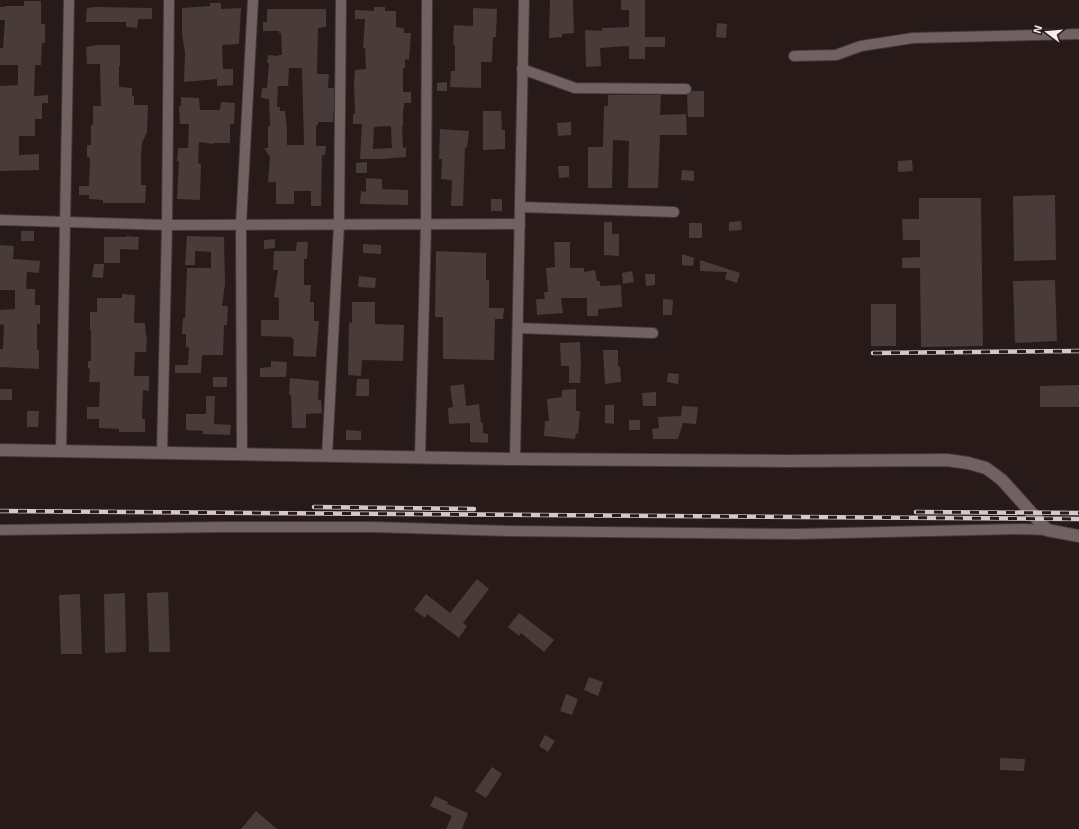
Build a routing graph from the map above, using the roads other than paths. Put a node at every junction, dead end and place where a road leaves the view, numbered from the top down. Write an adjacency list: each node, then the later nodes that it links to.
1 (69, 0): 14 (street)
2 (169, 0): 16 (street)
3 (253, 0): 17 (street)
4 (341, 0): 18 (street)
5 (427, 0): 19 (street)
6 (524, 0): 9 (street)
7 (1079, 34): 8 (street)
8 (794, 56)
9 (522, 69): 10 (street); 11 (street)
10 (686, 89)
11 (521, 207): 12 (street); 15 (street)
12 (674, 212)
13 (0, 220): 14 (street)
14 (66, 221): 16 (street); 23 (street)
15 (520, 224): 19 (street); 20 (street)
16 (168, 225): 17 (street); 24 (street)
17 (241, 225): 18 (street); 25 (street)
18 (339, 225): 19 (street); 26 (street)
19 (426, 225): 27 (street)
20 (518, 328): 21 (street); 28 (street)
21 (653, 333)
22 (0, 450): 23 (street)
23 (61, 451): 24 (street)
24 (162, 453): 25 (street)
25 (242, 454): 26 (street)
26 (327, 456): 27 (street)
27 (420, 458): 28 (street)
28 (515, 459): 30 (street)
29 (0, 530): 30 (street)
30 (1047, 530): 31 (street)
31 (1079, 536)

